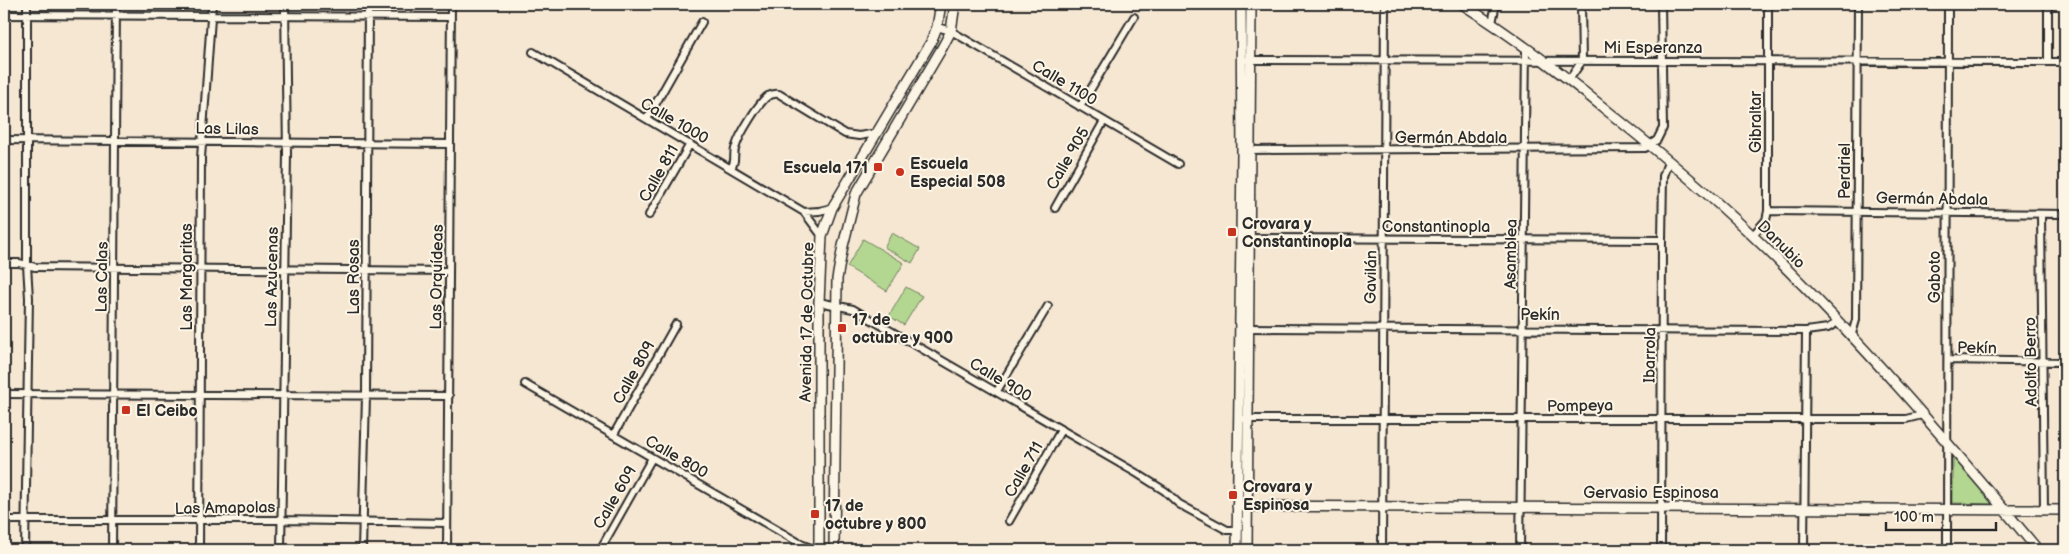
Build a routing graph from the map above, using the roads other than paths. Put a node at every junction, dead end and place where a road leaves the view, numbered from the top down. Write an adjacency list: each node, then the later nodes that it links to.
1 (27, 4): 21 (street)
2 (116, 4): 22 (street, Las Calas)
3 (212, 4): 23 (street, Las Margaritas)
4 (285, 4): 24 (street, Las Azucenas)
5 (368, 4): 25 (street, Las Rosas)
6 (451, 4): 26 (street, Las Orquídeas)
7 (941, 4): 30 (main road, Avenida 17 de Octubre)
8 (954, 4): 31 (main road, Avenida 17 de Octubre)
9 (1241, 4): 34 (main road)
10 (1251, 4): 35 (main road)
11 (1385, 4): 41 (street, Gavilán)
12 (1462, 4): 29 (main road, Danubio)
13 (1496, 4): 29 (street)
14 (1581, 4): 38 (street)
15 (1661, 4): 39 (street)
16 (1768, 4): 36 (street, Gibraltar)
17 (1858, 4): 43 (street, Perdriel)
18 (1948, 4): 40 (street, Gaboto)
19 (2048, 4): 44 (street)
20 (4, 15): 21 (street)
21 (27, 15): 22 (street); 52 (street)
22 (116, 15): 23 (street); 54 (street, Las Calas)
23 (212, 15): 24 (street); 53 (street, Las Margaritas)
24 (285, 15): 25 (street); 55 (street, Las Azucenas)
25 (368, 15): 26 (street); 56 (street, Las Rosas)
26 (451, 16): 57 (street, Las Orquídeas)
27 (1134, 17): 47 (street)
28 (702, 22): 48 (street)
29 (1492, 23): 32 (main road, Danubio)
30 (937, 27): 31 (street, Calle 1100); 50 (main road, Avenida 17 de Octubre)
31 (951, 31): 47 (street, Calle 1100); 67 (main road, Avenida 17 de Octubre)
32 (1526, 48): 37 (main road, Danubio); 42 (street, Asamblea)
33 (533, 52): 48 (street, Calle 1000)
34 (1242, 59): 35 (street, Mi Esperanza); 60 (main road)
35 (1252, 60): 41 (street, Mi Esperanza); 60 (main road)
36 (1768, 60): 39 (street, Mi Esperanza); 43 (street, Mi Esperanza); 70 (street, Gibraltar)
37 (1544, 61): 38 (street, Mi Esperanza); 42 (street, Mi Esperanza); 46 (main road, Danubio)
38 (1582, 61): 39 (street, Mi Esperanza); 46 (street)
39 (1661, 61): 59 (street)
40 (1948, 61): 43 (street, Mi Esperanza); 44 (street, Mi Esperanza); 73 (street, Gaboto)
41 (1385, 62): 42 (street, Mi Esperanza); 62 (street, Gavilán)
42 (1525, 62): 61 (street, Asamblea)
43 (1857, 62): 71 (street, Perdriel)
44 (2048, 62): 45 (street, Mi Esperanza)
45 (2065, 62)
46 (1569, 80): 59 (main road, Danubio)
47 (1080, 107): 49 (street, Calle 1100)
48 (646, 119): 58 (street, Calle 1000)
49 (1104, 121): 64 (street, Calle 1100); 69 (street, Calle 905)
50 (877, 133): 65 (street); 66 (main road, Avenida 17 de Octubre)
51 (4, 140): 52 (street, Las Lilas)
52 (27, 140): 54 (street, Las Lilas); 84 (street)
53 (202, 141): 54 (street, Las Lilas); 55 (street, Las Lilas); 86 (street, Las Margaritas)
54 (115, 142): 85 (street, Las Calas)
55 (286, 142): 56 (street, Las Lilas); 87 (street, Las Azucenas)
56 (368, 143): 57 (street, Las Lilas); 88 (street, Las Rosas)
57 (450, 144): 89 (street, Las Orquídeas)
58 (690, 144): 65 (street, Calle 1000); 76 (street, Calle 811)
59 (1650, 145): 61 (street, Germán Abdala); 63 (main road, Danubio)
60 (1247, 150): 62 (street, Germán Abdala); 79 (main road)
61 (1525, 150): 62 (street, Germán Abdala); 81 (street, Asamblea)
62 (1385, 151): 80 (street, Gavilán)
63 (1668, 162): 77 (main road, Danubio); 82 (street, Ibarrola)
64 (1178, 164)
65 (731, 168): 72 (street, Calle 1000)
66 (844, 188): 67 (street); 68 (main road, Avenida 17 de Octubre)
67 (856, 194): 91 (main road, Avenida 17 de Octubre)
68 (832, 208): 72 (street); 78 (main road, Avenida 17 de Octubre)
69 (1055, 208)
70 (1768, 211): 71 (street, Germán Abdala); 77 (street, Gibraltar)
71 (1858, 211): 73 (street, Germán Abdala); 100 (street, Perdriel)
72 (804, 212): 78 (street, Calle 1000)
73 (1948, 212): 74 (street, Germán Abdala); 101 (street, Gaboto)
74 (2041, 214): 75 (street, Germán Abdala); 102 (street, Adolfo Berro)
75 (2065, 214)
76 (649, 216)
77 (1753, 235): 93 (main road, Danubio)
78 (822, 236): 90 (main road, Avenida 17 de Octubre)
79 (1245, 238): 80 (street, Constantinopla); 95 (main road)
80 (1384, 240): 81 (street, Constantinopla); 96 (street, Gavilán)
81 (1524, 240): 82 (street, Constantinopla); 97 (street, Asamblea)
82 (1662, 240): 98 (street, Ibarrola)
83 (4, 263): 84 (street)
84 (27, 265): 85 (street); 107 (street)
85 (116, 266): 86 (street); 110 (street, Las Calas)
86 (200, 269): 87 (street); 109 (street, Las Margaritas)
87 (285, 269): 88 (street); 108 (street, Las Azucenas)
88 (367, 270): 89 (street); 111 (street, Las Rosas)
89 (450, 271): 112 (street, Las Orquídeas)
90 (819, 302): 91 (street, Calle 900); 150 (main road, Avenida 17 de Octubre)
91 (837, 305): 105 (street, Calle 900); 151 (main road, Avenida 17 de Octubre)
92 (1048, 306): 105 (street)
93 (1838, 322): 99 (street, Pekín); 100 (main road, Danubio)
94 (676, 324): 121 (street, Calle 809)
95 (1244, 328): 96 (street, Pekín); 114 (main road); 117 (main road)
96 (1383, 328): 97 (street, Pekín); 115 (street, Gavilán)
97 (1523, 328): 98 (street, Pekín); 118 (street, Asamblea)
98 (1663, 329): 99 (street, Pekín); 116 (street, Ibarrola)
99 (1806, 331): 119 (street)
100 (1850, 337): 113 (main road, Danubio)
101 (1948, 360): 102 (street, Pekín); 122 (street, Gaboto)
102 (2044, 361): 103 (street, Pekín); 132 (street, Adolfo Berro)
103 (2065, 362)
104 (525, 384): 121 (street, Calle 800)
105 (997, 391): 120 (street, Calle 900)
106 (4, 394): 107 (street)
107 (27, 394): 110 (street); 135 (street)
108 (283, 394): 109 (street); 111 (street); 136 (street, Las Azucenas)
109 (200, 395): 110 (street); 138 (street, Las Margaritas)
110 (113, 396): 137 (street, Las Calas)
111 (366, 396): 112 (street); 139 (street, Las Rosas)
112 (449, 396): 141 (street, Las Orquídeas)
113 (1922, 415): 119 (street, Pompeya); 122 (main road, Danubio)
114 (1248, 418): 115 (street, Pompeya); 117 (street, Pompeya); 125 (main road)
115 (1382, 418): 118 (street, Pompeya); 127 (street, Gavilán)
116 (1662, 418): 118 (street, Pompeya); 119 (street, Pompeya); 126 (street, Ibarrola)
117 (1238, 419): 124 (main road)
118 (1520, 420): 128 (street, Asamblea)
119 (1804, 420): 129 (street)
120 (1061, 430): 140 (street, Calle 711); 142 (street, Calle 900)
121 (614, 434): 123 (street, Calle 800)
122 (1947, 444): 130 (street, Gaboto); 131 (main road, Danubio)
123 (652, 458): 149 (street, Calle 609); 150 (street, Calle 800)
124 (1237, 506): 125 (main road, Gervasio Espinosa); 142 (main road)
125 (1248, 506): 127 (main road, Gervasio Espinosa); 153 (main road)
126 (1662, 506): 128 (main road, Gervasio Espinosa); 129 (main road, Gervasio Espinosa); 156 (street, Ibarrola)
127 (1382, 507): 128 (main road, Gervasio Espinosa); 154 (street, Gavilán)
128 (1519, 508): 155 (street, Asamblea)
129 (1805, 508): 130 (main road, Gervasio Espinosa); 157 (street)
130 (1948, 509): 131 (main road, Gervasio Espinosa); 158 (street, Gaboto)
131 (2005, 510): 132 (main road, Gervasio Espinosa); 159 (main road, Danubio)
132 (2044, 510): 133 (main road, Gervasio Espinosa)
133 (2065, 510)
134 (4, 520): 135 (street, Las Amapolas)
135 (25, 520): 137 (street, Las Amapolas); 143 (street)
136 (282, 520): 138 (street, Las Amapolas); 139 (street, Las Amapolas); 146 (street, Las Azucenas)
137 (112, 521): 138 (street, Las Amapolas); 144 (street, Las Calas)
138 (200, 521): 145 (street, Las Margaritas)
139 (362, 521): 141 (street, Las Amapolas); 147 (street, Las Rosas)
140 (1009, 521)
141 (447, 523): 148 (street, Las Orquídeas)
142 (1237, 530): 152 (main road)
143 (25, 550)
144 (112, 550)
145 (200, 550)
146 (282, 550)
147 (362, 550)
148 (447, 550)
149 (600, 550)
150 (818, 550)
151 (834, 550)
152 (1237, 550)
153 (1247, 550)
154 (1382, 550)
155 (1520, 550)
156 (1661, 550)
157 (1804, 550)
158 (1947, 550)
159 (2038, 550)

